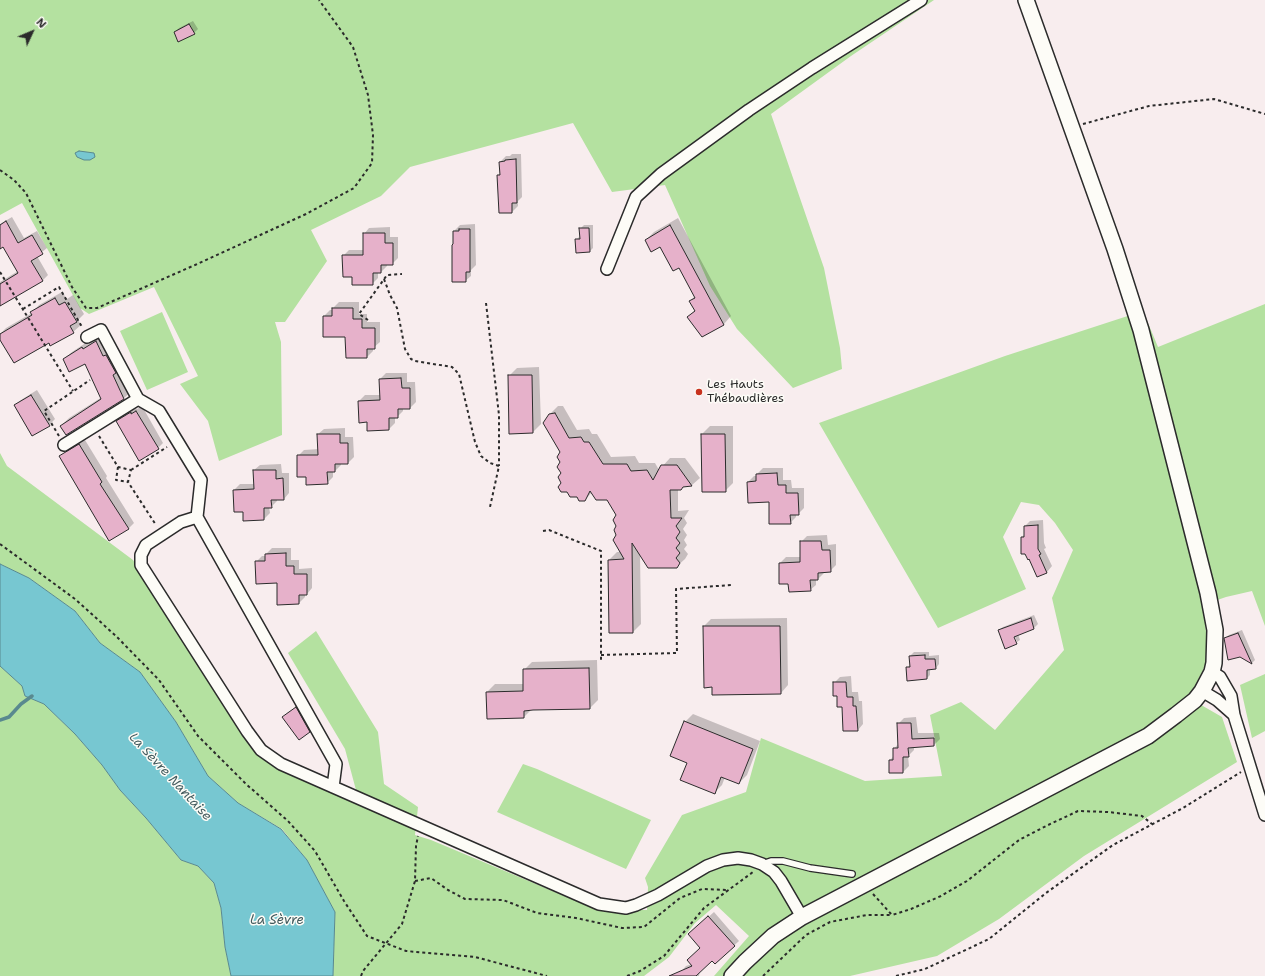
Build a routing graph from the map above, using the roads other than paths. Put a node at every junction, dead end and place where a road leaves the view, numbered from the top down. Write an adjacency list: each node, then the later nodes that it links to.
1 (921, 0): 3 (street)
2 (1026, 0): 8 (main road)
3 (607, 269)
4 (87, 337): 5 (street)
5 (138, 399): 6 (street); 7 (street)
6 (64, 445)
7 (197, 517): 11 (street); 11 (street)
8 (1212, 672): 9 (main road); 10 (street)
9 (1202, 691): 10 (street); 15 (main road)
10 (1234, 715): 12 (street)
11 (333, 787): 13 (street)
12 (1265, 815)
13 (762, 864): 14 (lane); 15 (street)
14 (852, 874)
15 (802, 917): 16 (main road)
16 (732, 976)

